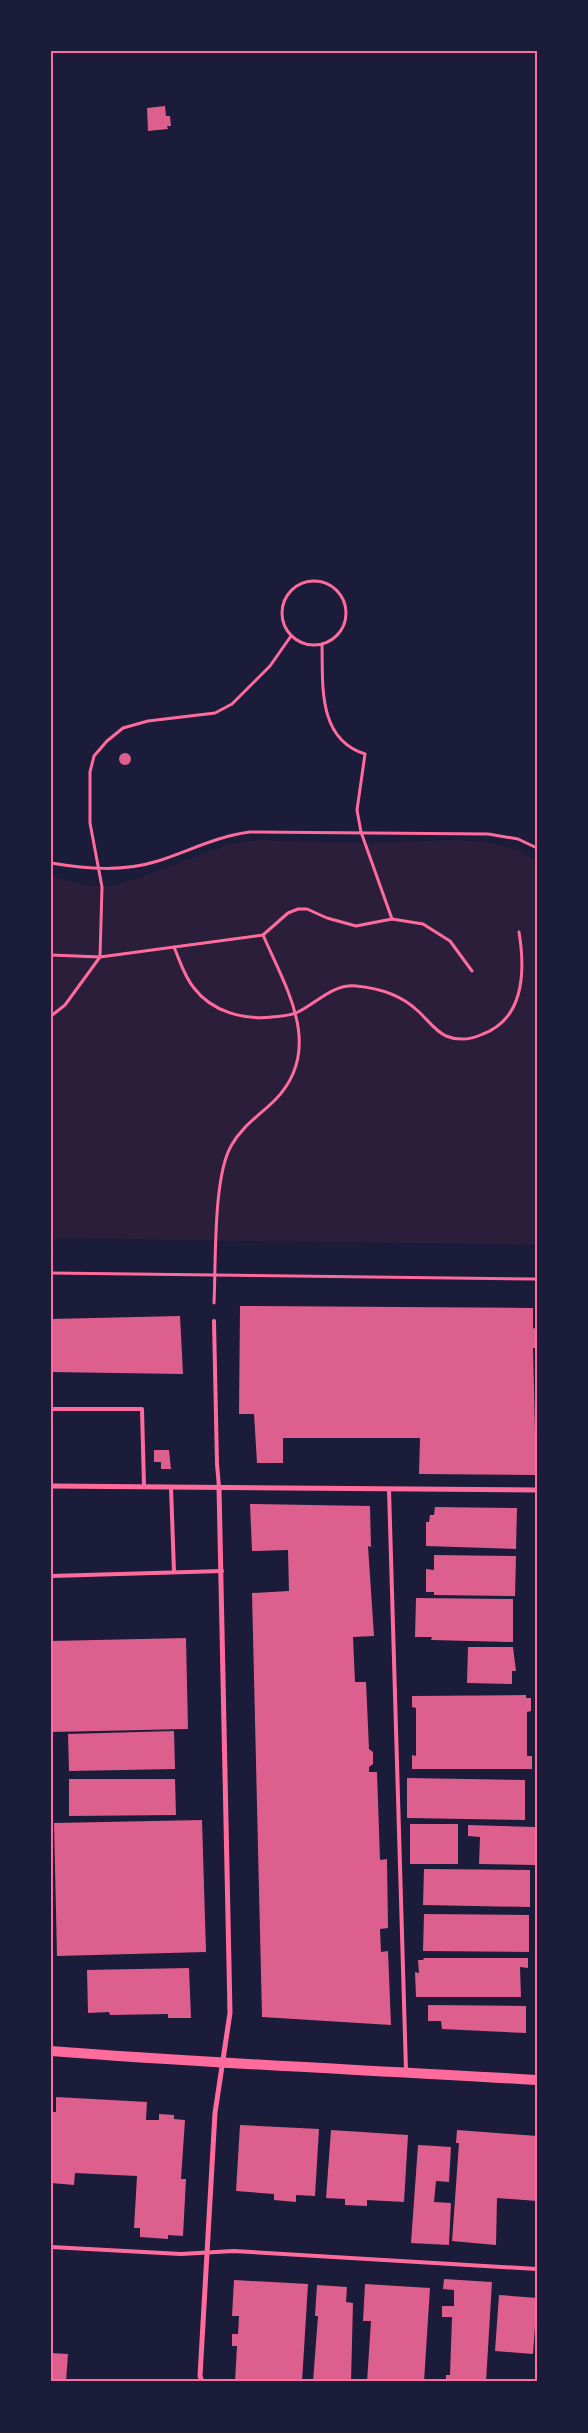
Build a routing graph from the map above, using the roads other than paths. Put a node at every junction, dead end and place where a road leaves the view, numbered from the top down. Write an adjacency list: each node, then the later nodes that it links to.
1 (214, 1321): 6 (lane)
2 (51, 1409): 4 (lane)
3 (51, 1486): 4 (street)
4 (144, 1486): 5 (street)
5 (171, 1487): 6 (street); 10 (lane)
6 (219, 1487): 7 (street); 9 (street)
7 (390, 1489): 8 (street); 14 (lane)
8 (537, 1490)
9 (222, 1571): 10 (lane); 13 (street)
10 (174, 1572): 11 (lane)
11 (51, 1576)
12 (51, 2051): 13 (main road)
13 (223, 2062): 14 (main road); 17 (street)
14 (406, 2072): 15 (main road)
15 (537, 2080)
16 (51, 2247): 17 (lane)
17 (208, 2251): 18 (lane); 19 (street)
18 (537, 2269)
19 (202, 2382)

